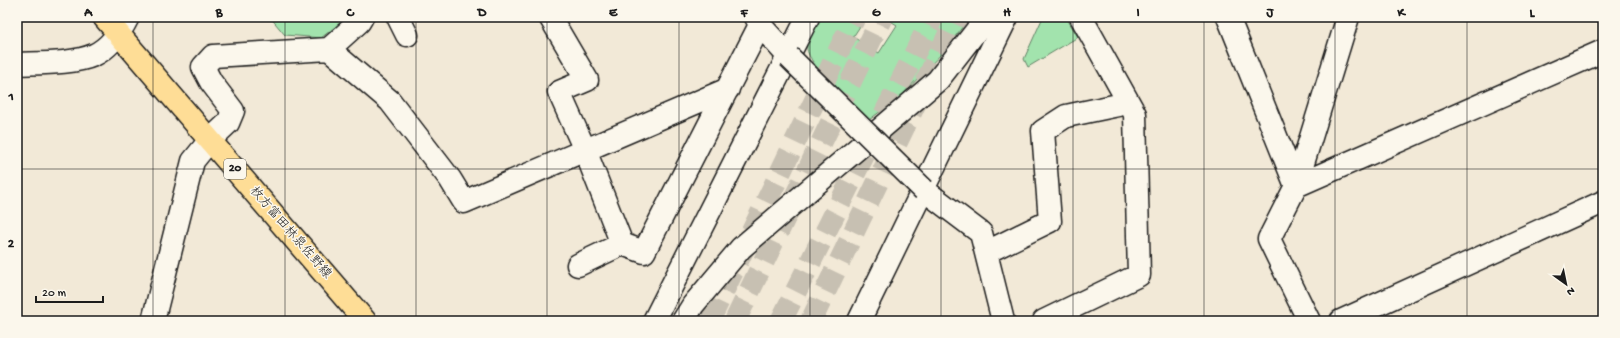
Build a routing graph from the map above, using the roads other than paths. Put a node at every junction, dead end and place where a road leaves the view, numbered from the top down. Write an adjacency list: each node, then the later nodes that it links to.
1 (104, 17): 11 (main road, 枚方富田林泉佐野線 / 20)
2 (362, 17): 12 (street)
3 (550, 17): 19 (street)
4 (808, 17): 14 (street)
5 (987, 17): 29 (street)
6 (1007, 17): 21 (street)
7 (1081, 17): 17 (street)
8 (1228, 17): 20 (street)
9 (1348, 17): 20 (street)
10 (758, 21): 14 (street); 16 (street)
11 (124, 26): 15 (street); 18 (main road, 枚方富田林泉佐野線 / 20)
12 (329, 49): 18 (street); 19 (street)
13 (1603, 51): 20 (street)
14 (789, 56): 21 (street, bridge); 28 (street)
15 (17, 64)
16 (728, 89): 19 (street); 23 (street)
17 (1128, 103): 24 (street); 32 (street)
18 (210, 140): 26 (street); 27 (main road, 枚方富田林泉佐野線 / 20)
19 (585, 150): 23 (street)
20 (1296, 186): 33 (street)
21 (924, 190): 24 (street); 30 (street)
22 (1603, 202): 34 (street)
23 (622, 244): 25 (street)
24 (987, 252): 31 (street)
25 (578, 265)
26 (153, 321)
27 (365, 321)
28 (654, 321)
29 (683, 321)
30 (859, 321)
31 (1003, 321)
32 (1044, 321)
33 (1309, 321)
34 (1341, 321)

